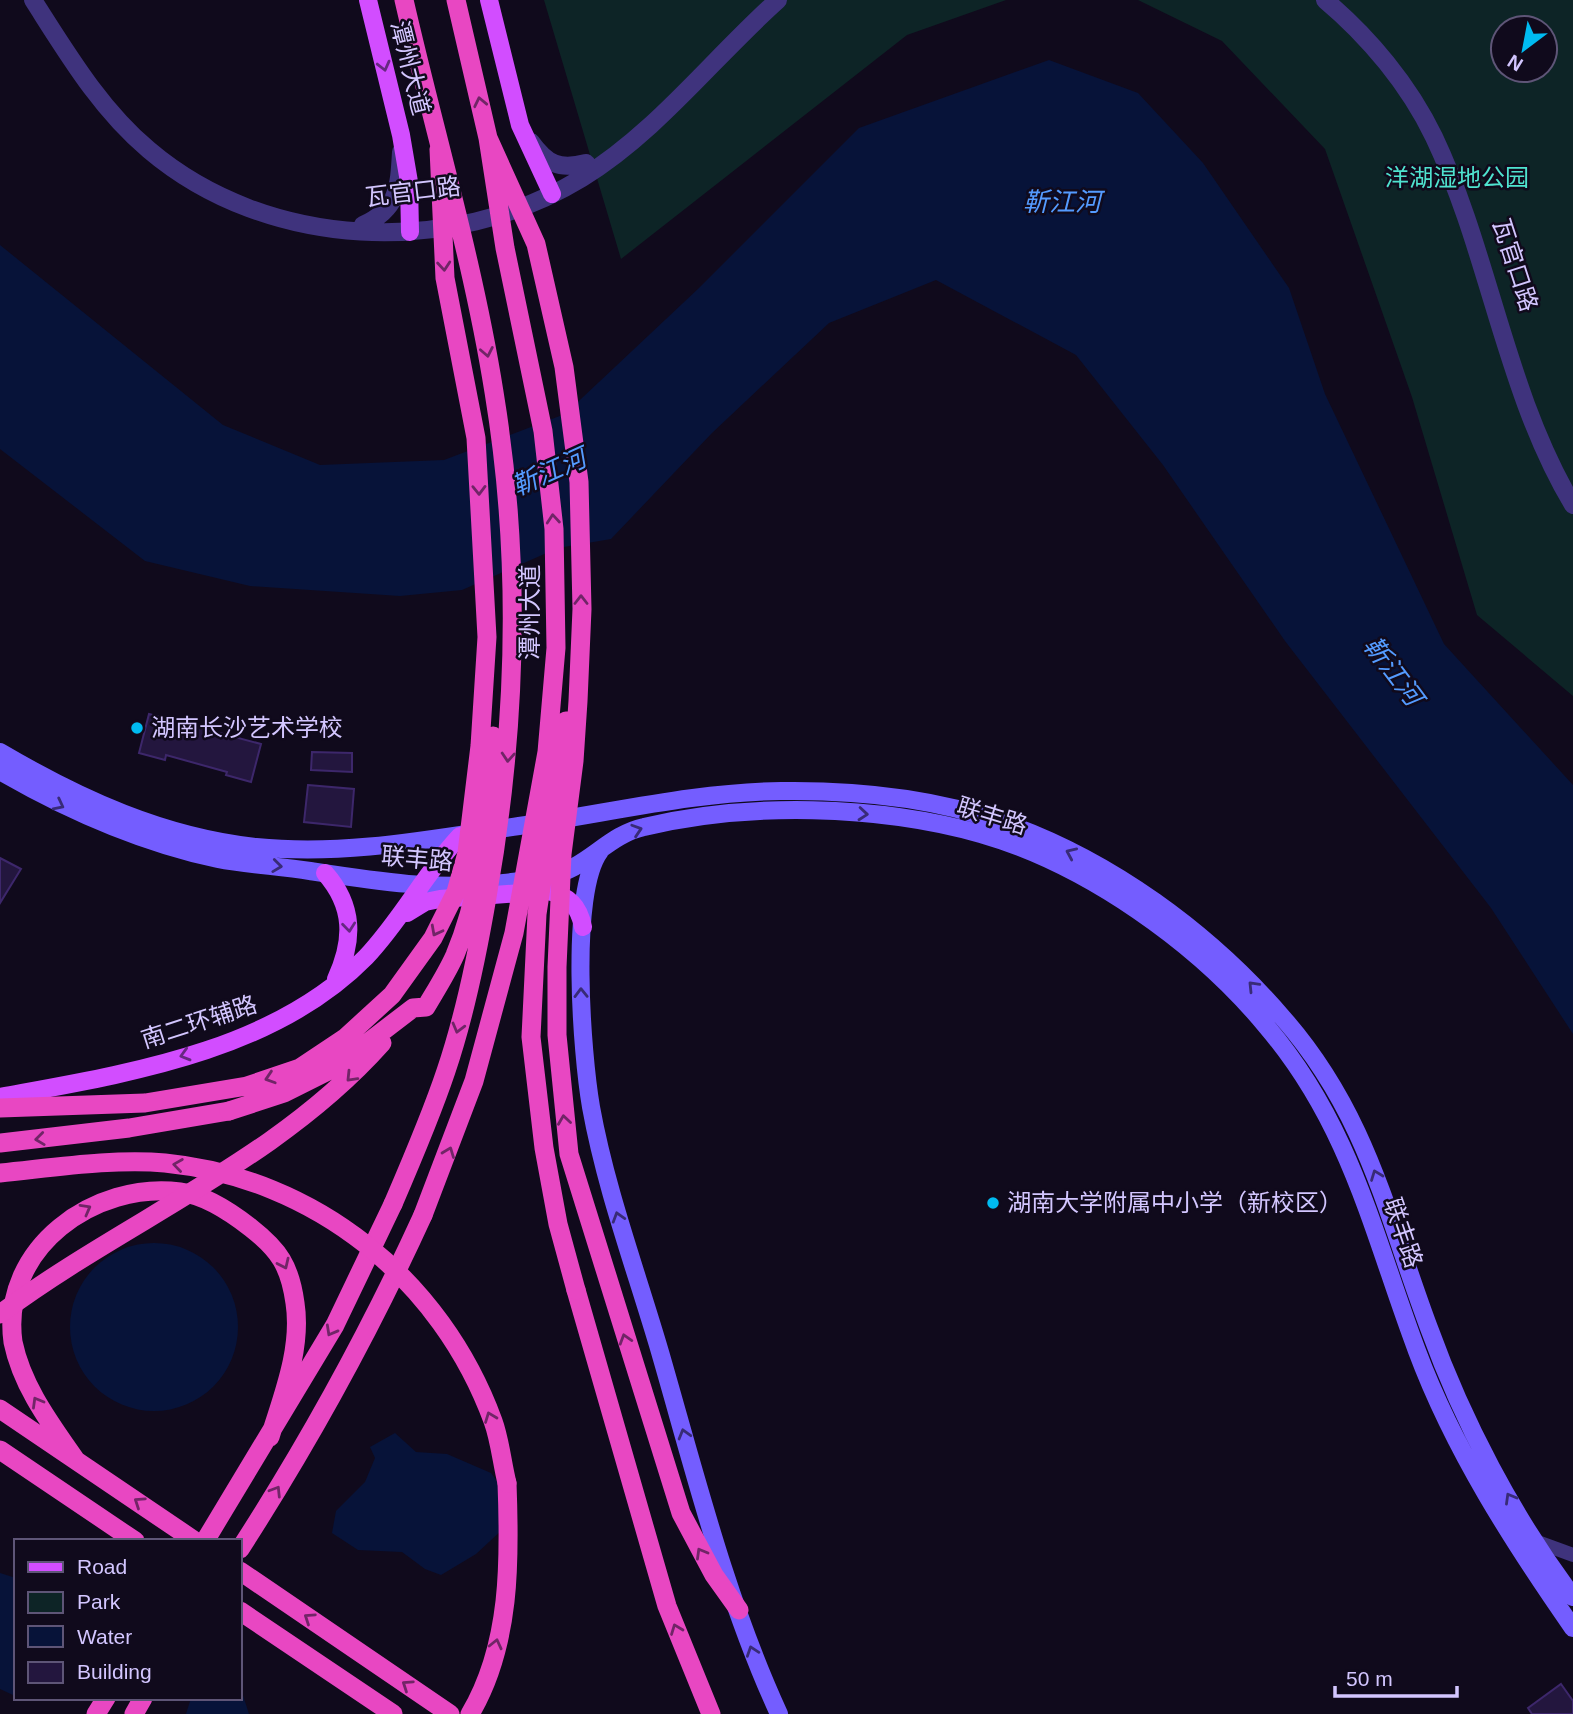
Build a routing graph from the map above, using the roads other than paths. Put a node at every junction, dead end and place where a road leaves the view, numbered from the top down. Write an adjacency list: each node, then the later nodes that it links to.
1 (33, 0): 18 (street)
2 (41, 0): 17 (street, 瓦官口路)
3 (368, 0): 12 (main road, 潭州大道, one-way to 12)
4 (404, 0): 14 (highway, bridge)
5 (456, 0): 13 (highway, 潭州大道, one-way to 5, bridge)
6 (489, 0): 11 (main road)
7 (766, 0): 15 (street, 瓦官口路)
8 (778, 0): 16 (street)
9 (1325, 0): 20 (street)
10 (1339, 0): 19 (street, 瓦官口路)
11 (520, 125): 15 (street); 16 (main road)
12 (401, 135): 17 (street); 18 (main road, 潭州大道)
13 (488, 138): 22 (highway, one-way to 13, bridge); 46 (highway, 潭州大道, one-way to 13, bridge)
14 (439, 149): 21 (highway, one-way to 21, bridge); 39 (highway, 潭州大道, one-way to 39, bridge)
15 (586, 163): 16 (street, 瓦官口路)
16 (550, 190): 18 (street, 瓦官口路)
17 (363, 225): 18 (street, 瓦官口路)
18 (409, 226)
19 (1573, 491)
20 (1573, 505)
21 (487, 637): 32 (highway, bridge); 34 (highway, one-way to 34, bridge)
22 (580, 640): 50 (highway, one-way to 22, bridge); 58 (highway, one-way to 22, bridge)
23 (0, 752): 25 (main road, 联丰路)
24 (0, 771): 27 (main road, 联丰路, one-way to 27)
25 (460, 836): 28 (main road, 南二环辅路); 45 (main road, 联丰路, one-way to 25)
26 (605, 845): 28 (main road, 联丰路); 29 (main road); 52 (main road, 联丰路, one-way to 52)
27 (325, 873): 28 (main road, 联丰路); 31 (main road, one-way to 31)
28 (420, 887): 30 (main road, 南二环辅路)
29 (583, 927): 30 (main road); 50 (main road, one-way to 29)
30 (393, 928): 31 (main road, 南二环辅路)
31 (333, 985): 33 (main road, 南二环辅路, one-way to 33)
32 (413, 1008): 35 (highway, one-way to 35, bridge); 37 (highway, one-way to 37, bridge)
33 (0, 1097)
34 (0, 1108)
35 (0, 1143)
36 (0, 1173): 57 (highway, one-way to 36, bridge)
37 (0, 1314)
38 (0, 1409): 41 (highway)
39 (270, 1437): 41 (highway, one-way to 39); 44 (highway)
40 (0, 1450): 42 (highway)
41 (75, 1458): 43 (highway, one-way to 41)
42 (132, 1539)
43 (192, 1539)
44 (206, 1539)
45 (1535, 1541): 47 (street); 49 (main road, 联丰路)
46 (242, 1546)
47 (1573, 1555)
48 (242, 1572): 56 (highway, one-way to 48)
49 (1573, 1597)
50 (739, 1610): 59 (main road, one-way to 50)
51 (242, 1612): 53 (highway)
52 (1573, 1628)
53 (346, 1683): 54 (highway); 55 (highway)
54 (368, 1714)
55 (393, 1714)
56 (450, 1714)
57 (470, 1714)
58 (712, 1714)
59 (779, 1714)

